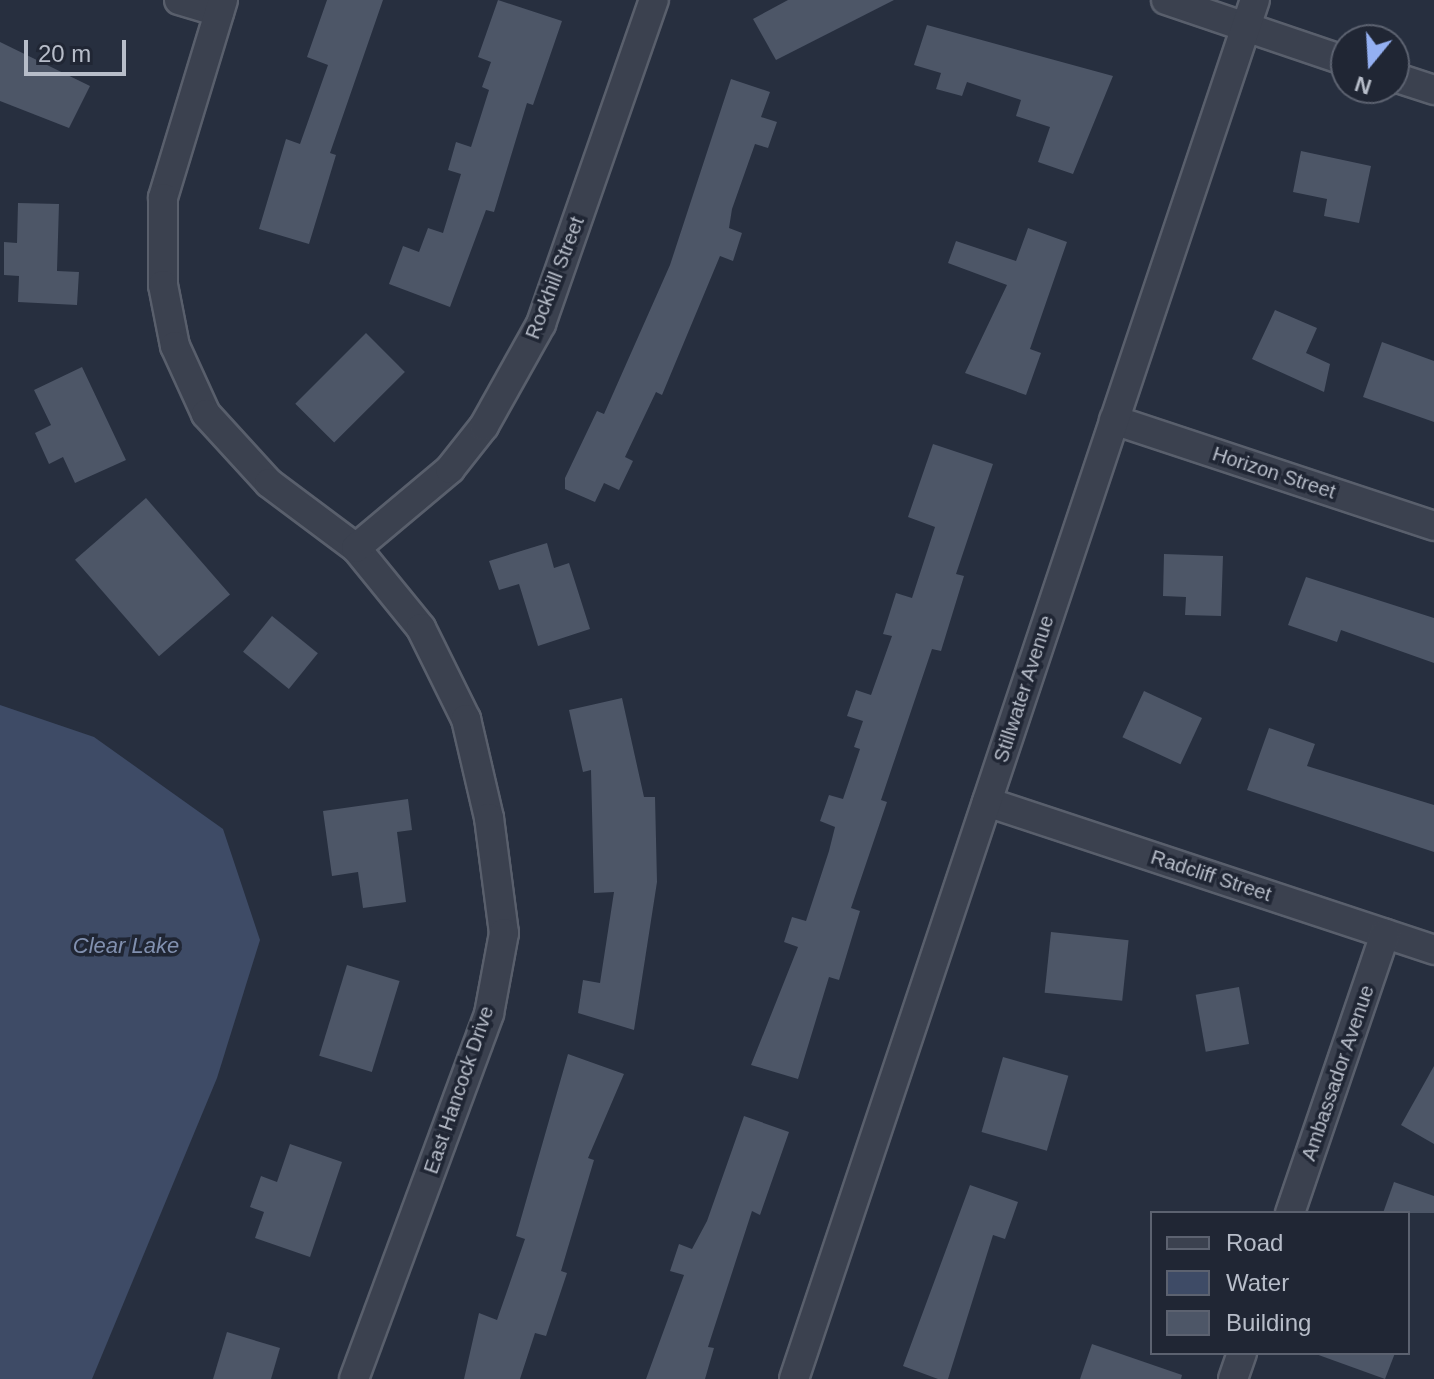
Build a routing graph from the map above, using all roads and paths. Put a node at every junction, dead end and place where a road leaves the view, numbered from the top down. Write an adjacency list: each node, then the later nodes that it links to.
1 (179, 0): 5 (street)
2 (654, 0): 12 (street, Rockhill Street)
3 (1166, 0): 6 (street)
4 (1255, 0): 6 (street, Stillwater Avenue)
5 (221, 6): 12 (street, East Hancock Drive)
6 (1246, 27): 7 (street); 10 (street, Stillwater Avenue)
7 (1330, 56)
8 (1410, 82): 9 (street)
9 (1434, 90)
10 (1114, 420): 11 (street, Horizon Street); 13 (street, Stillwater Avenue)
11 (1434, 526)
12 (356, 548): 18 (street, East Hancock Drive)
13 (987, 802): 14 (street, Radcliff Street); 19 (street, Stillwater Avenue)
14 (1385, 934): 15 (street, Radcliff Street); 16 (street, Ambassador Avenue)
15 (1434, 950)
16 (1291, 1211)
17 (1241, 1355): 20 (street)
18 (354, 1379)
19 (794, 1379)
20 (1233, 1379)

